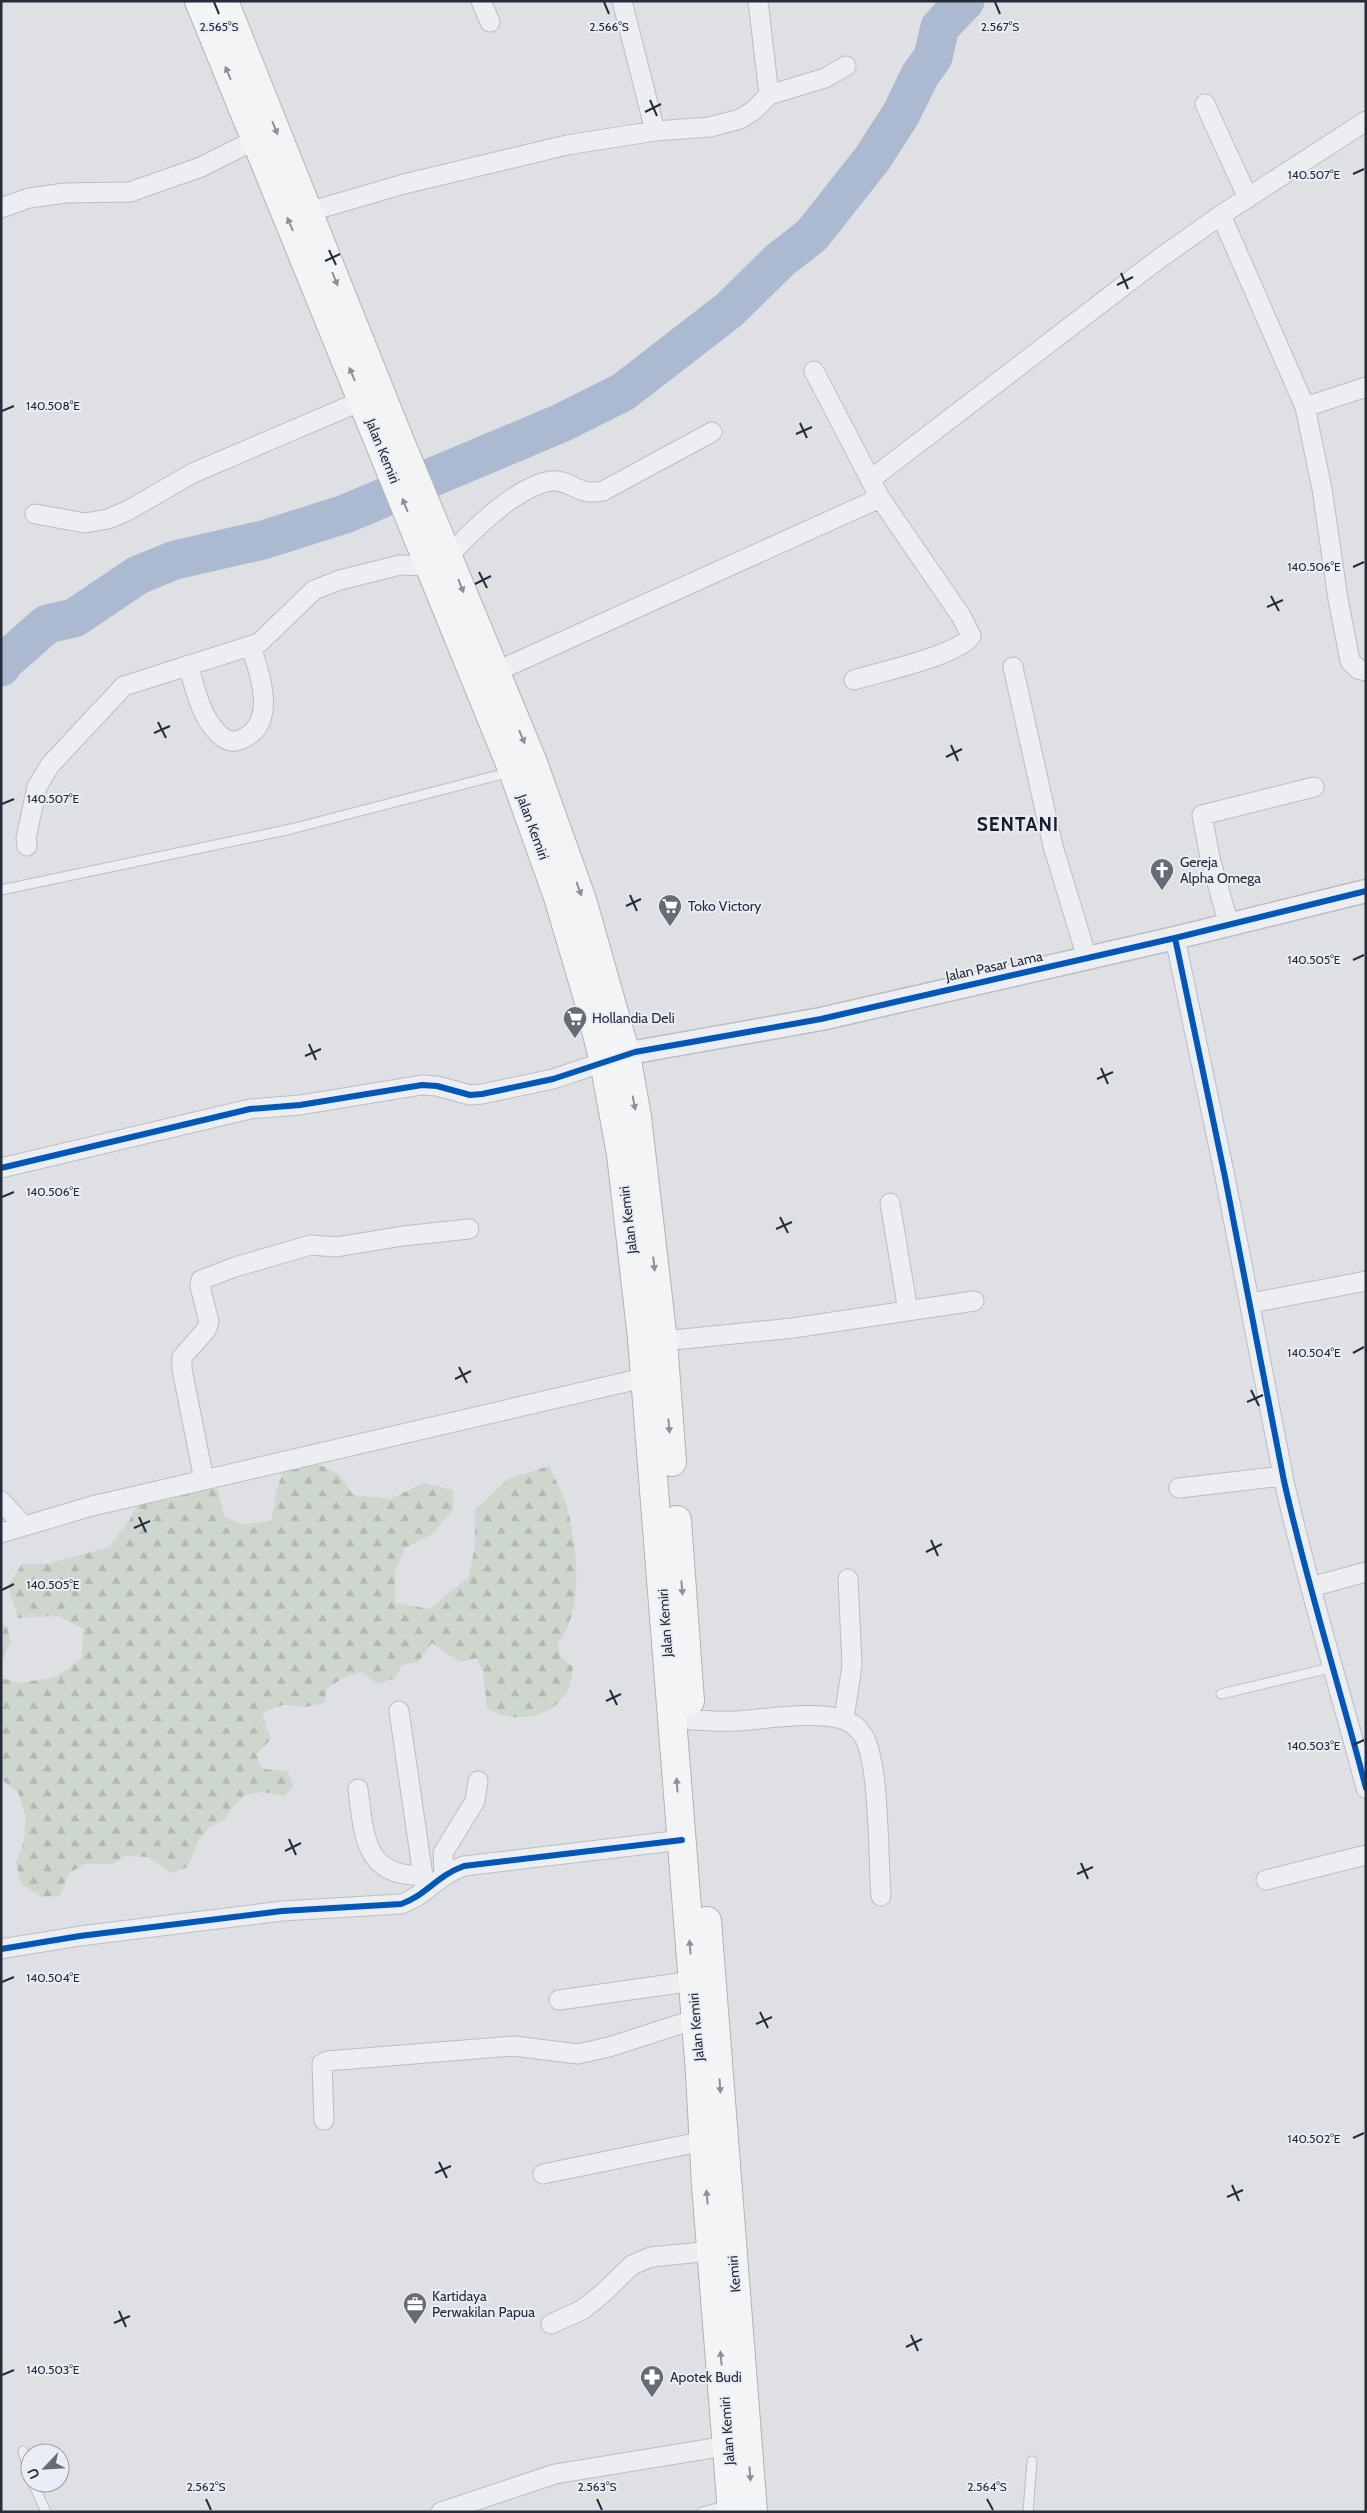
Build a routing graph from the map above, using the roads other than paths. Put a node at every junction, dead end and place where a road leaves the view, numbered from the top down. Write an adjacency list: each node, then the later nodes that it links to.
1 (199, 1): 12 (highway, Jalan Kemiri, one-way to 1)
2 (224, 1): 15 (highway, Jalan Kemiri, one-way to 15)
3 (481, 1): 6 (street)
4 (622, 1): 11 (street)
5 (758, 1): 8 (street)
6 (490, 22)
7 (846, 66): 8 (street)
8 (769, 95): 11 (street)
9 (1205, 104): 13 (street)
10 (1366, 121): 13 (street)
11 (655, 131): 15 (street)
12 (255, 140): 14 (street); 19 (highway, Jalan Kemiri, one-way to 12)
13 (1248, 198): 16 (street)
14 (1, 208)
15 (308, 212): 19 (highway, Jalan Kemiri, one-way to 19)
16 (1221, 215): 20 (street); 22 (street)
17 (814, 371): 22 (street)
18 (1366, 387): 20 (street)
19 (372, 396): 24 (street); 25 (highway, Jalan Kemiri)
20 (1305, 406): 29 (street)
21 (712, 432): 25 (street)
22 (870, 480): 23 (street)
23 (880, 498): 30 (street); 31 (street)
24 (35, 514)
25 (436, 553): 26 (street); 30 (highway, Jalan Kemiri, one-way to 30); 32 (highway, Jalan Kemiri)
26 (251, 647): 27 (street); 27 (street)
27 (188, 665): 34 (street)
28 (1013, 667): 39 (street)
29 (1366, 670)
30 (495, 672): 40 (highway, Jalan Kemiri, one-way to 40)
31 (854, 680)
32 (513, 771): 35 (lane); 40 (highway, Jalan Kemiri)
33 (1314, 787): 37 (street)
34 (27, 846)
35 (1, 890)
36 (1366, 891): 37 (street, Jalan Pasar Lama)
37 (1229, 926): 38 (street, Jalan Pasar Lama)
38 (1175, 938): 39 (street, Jalan Pasar Lama); 46 (street)
39 (1087, 958): 40 (street, Jalan Pasar Lama)
40 (615, 1058): 41 (street); 48 (highway, Jalan Kemiri, one-way to 48); 49 (highway, Jalan Kemiri)
41 (1, 1168)
42 (890, 1203): 47 (street)
43 (469, 1229): 51 (street)
44 (1366, 1281): 46 (street)
45 (974, 1302): 47 (street)
46 (1250, 1303): 50 (street)
47 (908, 1312): 48 (street)
48 (663, 1341): 49 (highway, Jalan Kemiri)
49 (655, 1375): 51 (street); 63 (highway, Jalan Kemiri, one-way to 63); 67 (highway, Jalan Kemiri, one-way to 49)
50 (1283, 1476): 52 (street); 58 (street)
51 (204, 1480): 54 (street)
52 (1179, 1488)
53 (1, 1501): 54 (street)
54 (24, 1526): 55 (street)
55 (1, 1533)
56 (1366, 1572): 58 (street)
57 (848, 1579): 62 (street)
58 (1311, 1587): 59 (street)
59 (1335, 1667): 60 (lane); 65 (street)
60 (1221, 1694)
61 (399, 1711): 71 (street)
62 (844, 1719): 63 (street); 72 (street)
63 (691, 1720): 76 (highway, Jalan Kemiri)
64 (478, 1781): 69 (street)
65 (1366, 1788)
66 (358, 1789): 71 (street)
67 (682, 1840): 69 (street); 74 (highway, Jalan Kemiri, one-way to 67)
68 (1366, 1855): 70 (street)
69 (444, 1874): 71 (street)
70 (1266, 1880)
71 (424, 1882): 73 (street)
72 (881, 1896)
73 (1, 1949)
74 (693, 1981): 75 (street); 76 (highway, Jalan Kemiri)
75 (560, 2000)
76 (703, 2031): 77 (street); 78 (highway, Jalan Kemiri); 82 (highway, Kemiri, one-way to 82)
77 (324, 2120)
78 (704, 2141): 79 (street); 80 (highway, Jalan Kemiri, one-way to 78)
79 (543, 2174)
80 (712, 2251): 81 (street); 82 (highway, Jalan Kemiri, one-way to 80)
81 (551, 2324)
82 (738, 2444): 85 (highway, Jalan Kemiri); 87 (street)
83 (1032, 2460): 89 (lane)
84 (37, 2493): 86 (lane)
85 (739, 2509): 88 (lane)
86 (46, 2512)
87 (441, 2512)
88 (702, 2512)
89 (1028, 2512)

